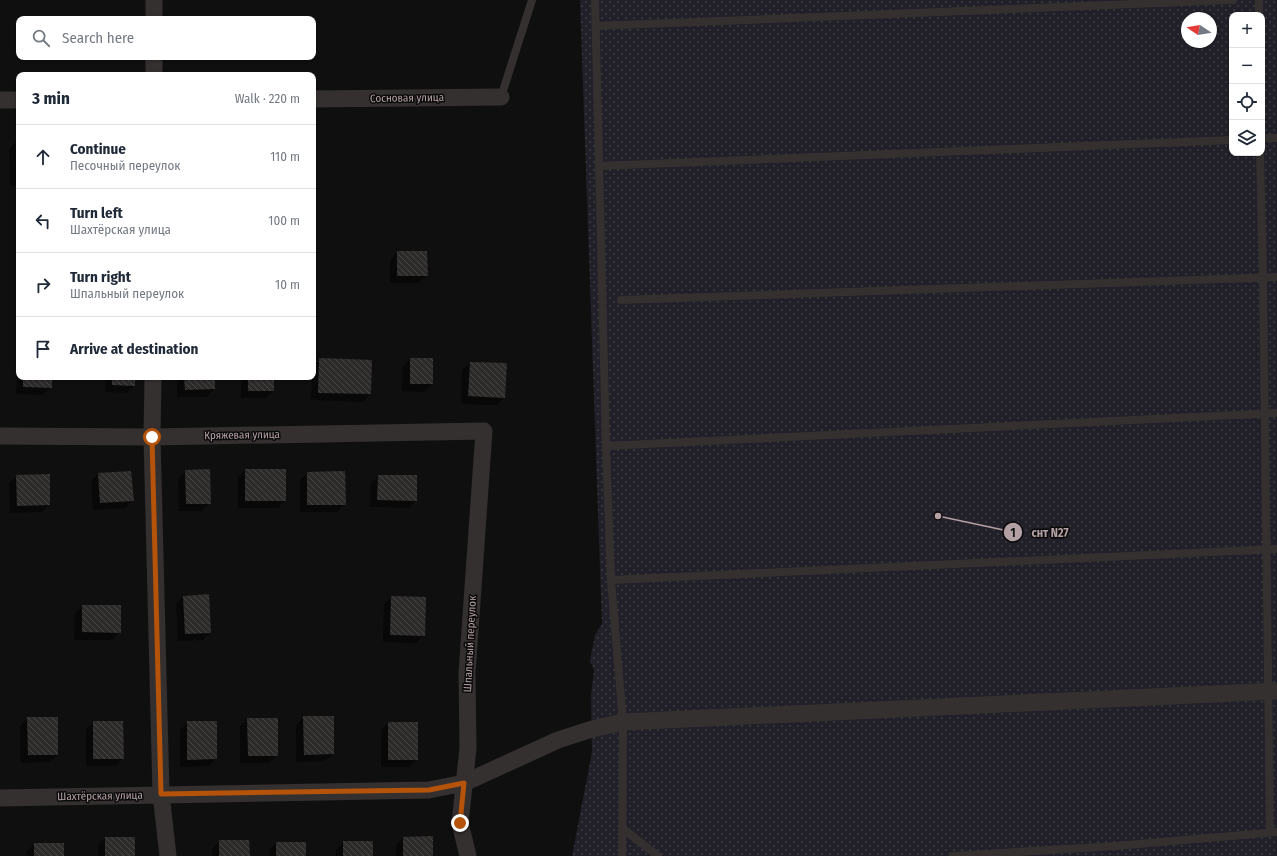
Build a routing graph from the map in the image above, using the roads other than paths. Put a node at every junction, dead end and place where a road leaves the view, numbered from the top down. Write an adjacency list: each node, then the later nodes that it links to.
1 (154, 0): 7 (street)
2 (532, 0): 11 (lane)
3 (595, 0): 8 (lane)
4 (1233, 0): 8 (lane)
5 (1259, 0): 6 (lane)
6 (1259, 12)
7 (154, 16)
8 (596, 26): 19 (lane)
9 (154, 60): 10 (street)
10 (154, 72)
11 (501, 97): 14 (street, Сосновая улица)
12 (0, 100): 13 (street)
13 (16, 100)
14 (316, 100)
15 (1265, 138): 16 (lane)
16 (1277, 138)
17 (1229, 140): 19 (lane)
18 (1260, 156): 21 (lane)
19 (599, 166): 29 (lane)
20 (1277, 277): 21 (lane)
21 (1263, 278): 22 (lane); 25 (lane)
22 (621, 300)
23 (152, 380): 28 (street)
24 (1277, 413): 25 (lane)
25 (1265, 414): 29 (lane); 31 (lane)
26 (484, 431): 28 (street, Кряжевая улица); 35 (street, Шпальный переулок)
27 (0, 436): 28 (street, Кряжевая улица)
28 (152, 437): 36 (street)
29 (606, 446): 32 (lane)
30 (1277, 549): 31 (lane)
31 (1266, 550): 32 (lane); 33 (lane)
32 (610, 580): 34 (lane)
33 (1272, 691): 34 (street, Шахтёрская улица); 39 (lane)
34 (623, 722): 35 (street, Шахтёрская улица); 38 (lane)
35 (464, 783): 36 (street, Шахтёрская улица); 41 (street, Шпальный переулок)
36 (161, 794): 37 (street, Шахтёрская улица); 40 (street)
37 (0, 798)
38 (622, 828): 42 (lane); 43 (lane)
39 (1273, 832): 44 (lane)
40 (168, 856)
41 (468, 856)
42 (622, 856)
43 (658, 856)
44 (953, 856)

